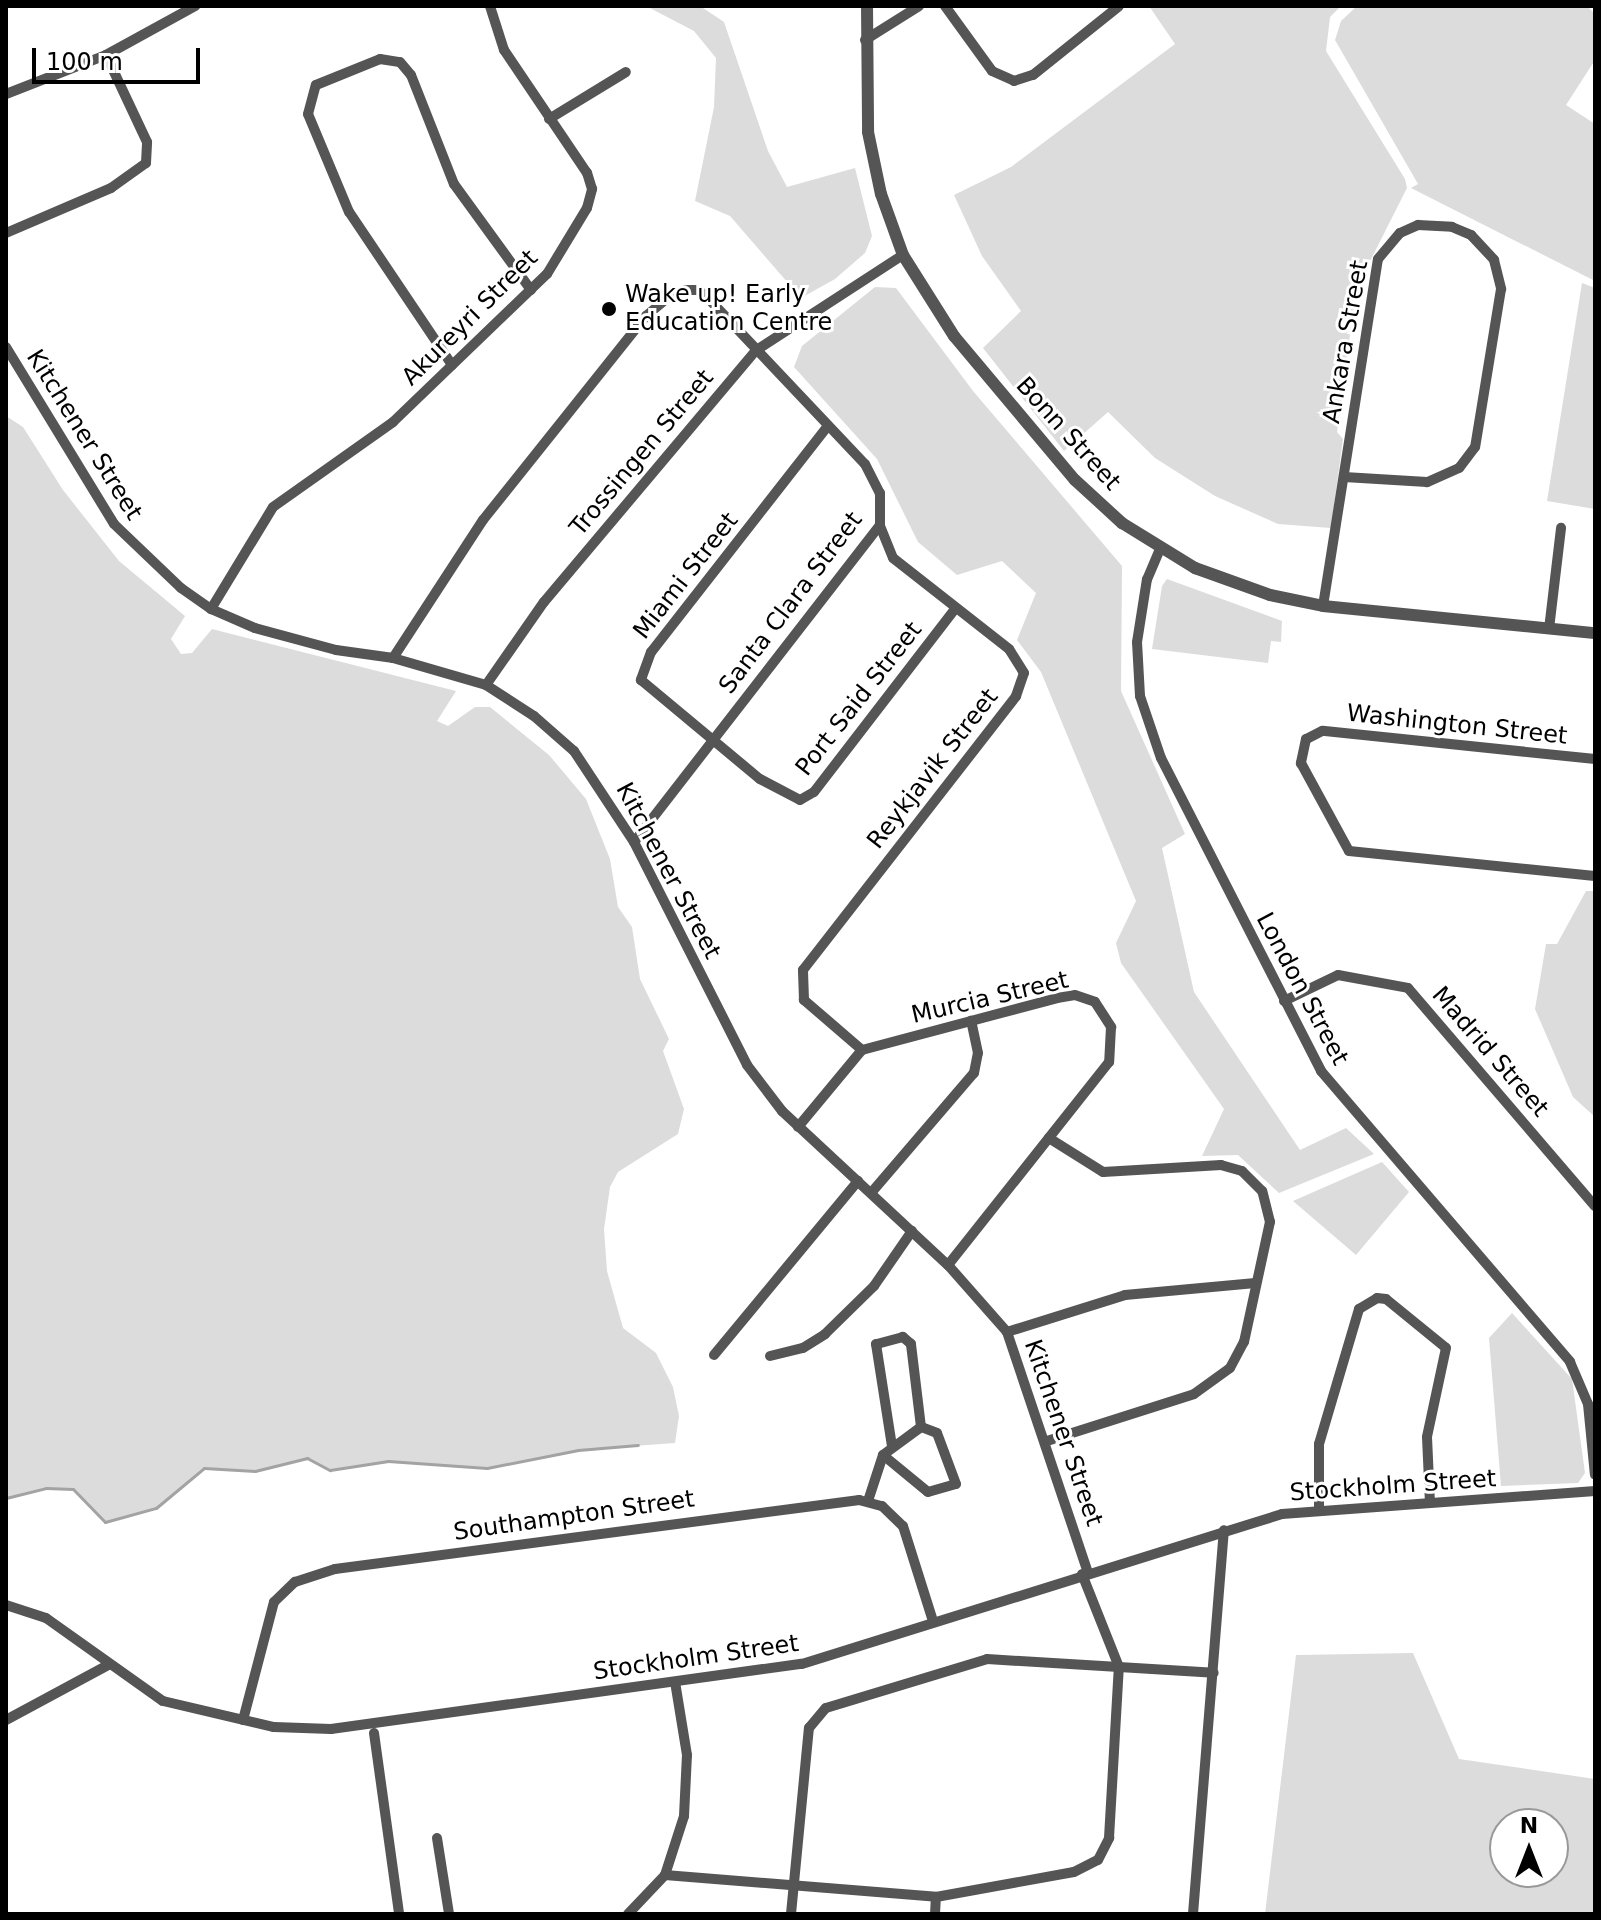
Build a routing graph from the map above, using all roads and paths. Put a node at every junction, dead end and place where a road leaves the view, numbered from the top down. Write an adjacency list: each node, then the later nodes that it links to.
1 (195, 6): 8 (street)
2 (490, 6): 11 (street, Akureyri Street)
3 (867, 6): 7 (street, Bonn Street)
4 (919, 6): 7 (street)
5 (945, 6): 6 (street)
6 (1119, 6)
7 (865, 40): 13 (street, Bonn Street)
8 (106, 55): 10 (street); 12 (street)
9 (626, 72): 11 (street)
10 (6, 94)
11 (549, 119): 14 (street, Akureyri Street)
12 (6, 233)
13 (903, 255): 16 (street, Trossingen Street); 24 (street, Bonn Street)
14 (531, 290): 17 (street, Akureyri Street); 17 (street)
15 (6, 347): 18 (street, Kitchener Street)
16 (755, 351): 20 (street, Santa Clara Street); 30 (street, Santa Clara Street); 31 (street, Trossingen Street)
17 (452, 365): 26 (street, Akureyri Street)
18 (17, 367): 19 (street); 26 (street, Kitchener Street)
19 (6, 374)
20 (827, 427): 22 (street, Santa Clara Street); 32 (street, Miami Street)
21 (1344, 477): 21 (street, Ankara Street); 25 (street, Ankara Street)
22 (880, 525): 27 (street, Reykjavik Street); 32 (street, Santa Clara Street)
23 (1561, 528): 28 (street)
24 (1160, 549): 25 (street, Bonn Street); 36 (street, London Street)
25 (1323, 606): 28 (street, Bonn Street)
26 (211, 609): 30 (street, Kitchener Street)
27 (955, 609): 32 (street, Port Said Street); 38 (street, Reykjavik Street)
28 (1549, 629): 29 (street, Bonn Street)
29 (1595, 633)
30 (393, 658): 31 (street, Kitchener Street)
31 (486, 685): 34 (street, Kitchener Street)
32 (712, 738): 34 (street, Santa Clara Street)
33 (1595, 759): 35 (street, Washington Street)
34 (634, 842): 39 (street, Kitchener Street)
35 (1595, 876)
36 (1284, 1001): 43 (street, Madrid Street); 54 (street, London Street)
37 (971, 1021): 38 (street, Murcia Street); 40 (street, Murcia Street); 42 (street)
38 (862, 1050): 39 (street)
39 (798, 1127): 41 (street, Kitchener Street)
40 (1049, 1138): 45 (street, Murcia Street); 46 (street)
41 (858, 1181): 42 (street, Kitchener Street); 48 (street)
42 (871, 1193): 44 (street, Kitchener Street)
43 (1595, 1206)
44 (912, 1231): 45 (street, Kitchener Street); 49 (street)
45 (948, 1265): 47 (street, Kitchener Street)
46 (1255, 1283): 47 (street); 51 (street)
47 (1007, 1332): 51 (street, Kitchener Street)
48 (714, 1355)
49 (770, 1356)
50 (921, 1427): 52 (street); 52 (street); 53 (street)
51 (1047, 1441): 60 (street, Kitchener Street)
52 (892, 1446): 53 (street)
53 (883, 1455): 56 (street)
54 (1595, 1475)
55 (1595, 1491): 57 (street, Stockholm Street)
56 (868, 1501): 62 (street); 68 (street, Southampton Street)
57 (1430, 1502): 58 (street, Stockholm Street); 58 (street)
58 (1319, 1509): 59 (street, Stockholm Street)
59 (1224, 1530): 60 (street, Stockholm Street); 65 (street)
60 (1085, 1573): 62 (street, Stockholm Street); 64 (street, Kitchener Street)
61 (6, 1605): 63 (street, Stockholm Street)
62 (933, 1621): 66 (street, Stockholm Street)
63 (108, 1665): 67 (street); 68 (street, Stockholm Street)
64 (1119, 1667): 65 (street); 72 (street); 73 (street)
65 (1214, 1673): 79 (street)
66 (675, 1682): 68 (street, Stockholm Street); 71 (street)
67 (6, 1720)
68 (243, 1720)
69 (374, 1733): 74 (street)
70 (437, 1838): 75 (street)
71 (665, 1875): 72 (street); 76 (street)
72 (796, 1889): 73 (street); 77 (street)
73 (936, 1897): 78 (street)
74 (399, 1914)
75 (449, 1914)
76 (628, 1914)
77 (791, 1914)
78 (935, 1914)
79 (1193, 1914)

